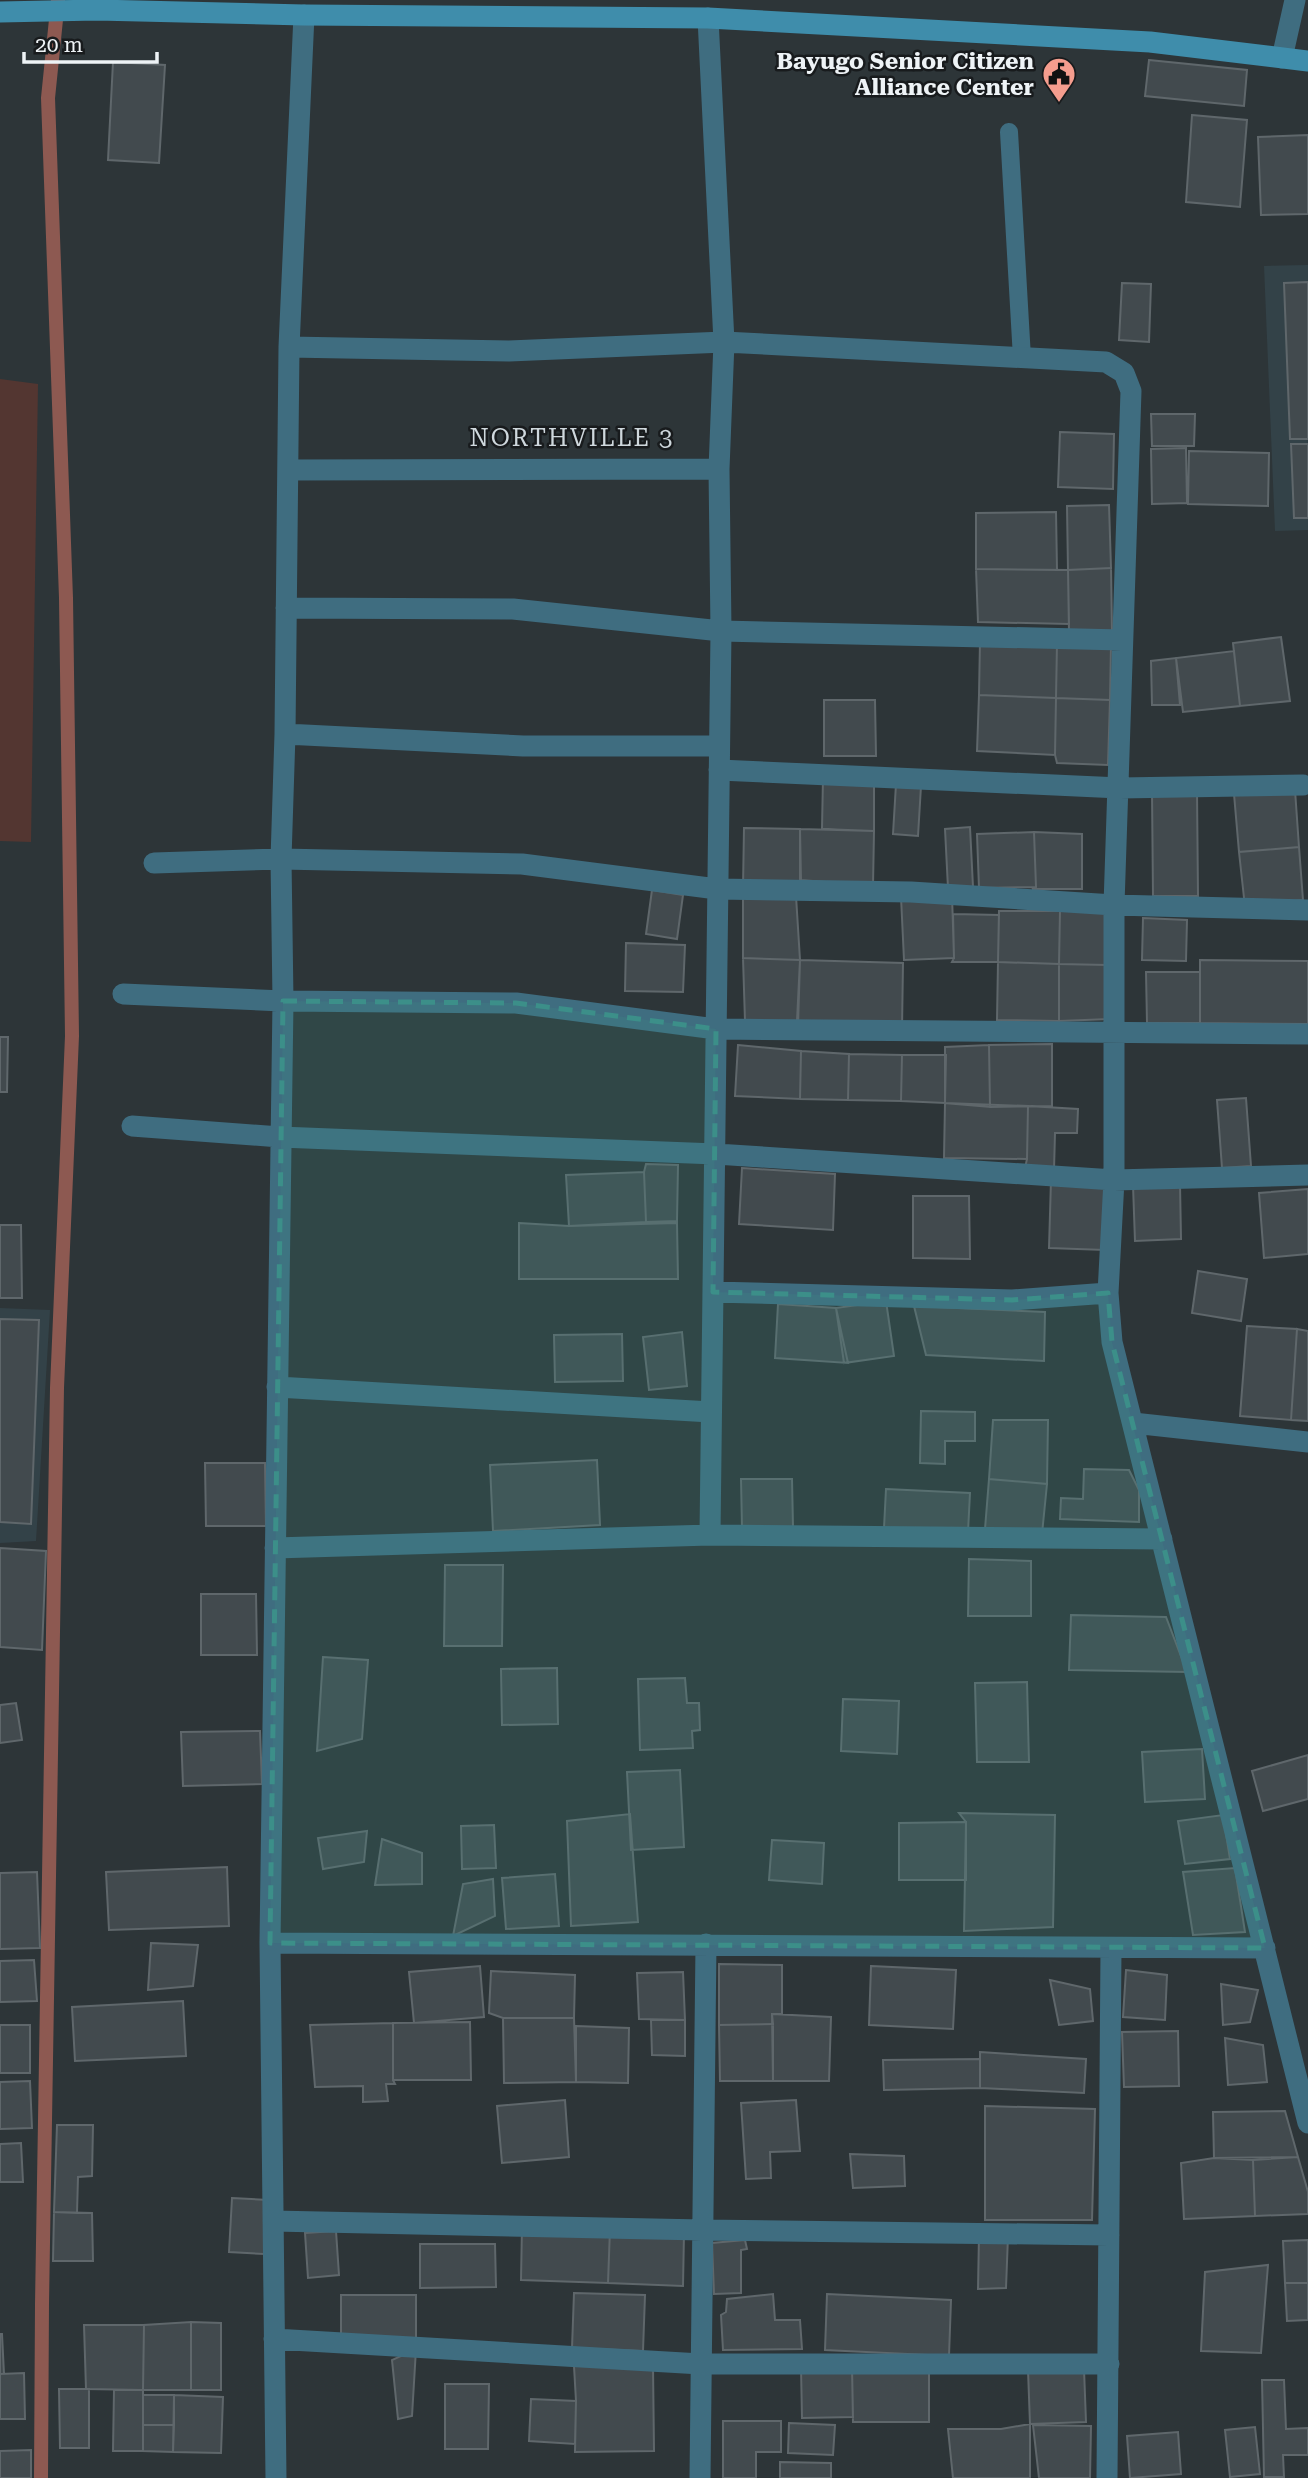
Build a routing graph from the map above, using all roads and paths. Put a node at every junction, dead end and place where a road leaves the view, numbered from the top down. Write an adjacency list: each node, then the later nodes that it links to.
1 (1295, 0): 5 (street)
2 (0, 12): 3 (street)
3 (304, 15): 4 (street); 9 (street)
4 (708, 18): 5 (street); 8 (street)
5 (1282, 58): 6 (street)
6 (1308, 61)
7 (1009, 132): 10 (lane)
8 (724, 342): 9 (street); 10 (street); 11 (street)
9 (289, 347): 12 (street)
10 (1022, 358): 15 (street)
11 (719, 469): 12 (street); 14 (street)
12 (288, 470): 13 (street)
13 (286, 608): 14 (street); 16 (street)
14 (721, 631): 15 (street); 17 (street)
15 (1122, 640): 20 (street)
16 (285, 734): 17 (street); 21 (street)
17 (719, 746): 18 (street)
18 (719, 770): 20 (street); 23 (street)
19 (1303, 785): 20 (street)
20 (1119, 788): 24 (street)
21 (281, 859): 22 (street); 23 (street); 27 (street)
22 (154, 863)
23 (717, 889): 24 (street); 28 (street)
24 (1114, 905): 25 (street); 29 (street)
25 (1308, 910)
26 (123, 994): 27 (street)
27 (283, 1001): 28 (street); 32 (street)
28 (716, 1029): 29 (street); 33 (street)
29 (1115, 1033): 30 (street); 35 (street)
30 (1308, 1034)
31 (132, 1126): 32 (street)
32 (280, 1137): 33 (street); 38 (street)
33 (716, 1154): 35 (street); 36 (street)
34 (1308, 1175): 35 (street)
35 (1114, 1180): 37 (street)
36 (713, 1292): 37 (street); 39 (street)
37 (1108, 1293): 40 (street)
38 (277, 1387): 39 (street); 44 (street)
39 (711, 1412): 42 (street)
40 (1133, 1423): 41 (street); 43 (street)
41 (1308, 1442)
42 (710, 1535): 43 (street); 44 (street)
43 (1162, 1539): 48 (street)
44 (275, 1548): 45 (street)
45 (270, 1943): 46 (street); 50 (street)
46 (706, 1944): 47 (street); 51 (street)
47 (1111, 1948): 48 (street); 52 (street)
48 (1265, 1948): 49 (street)
49 (1308, 2123)
50 (273, 2221): 51 (street); 53 (street)
51 (702, 2230): 52 (street); 54 (street)
52 (1110, 2235): 55 (street)
53 (274, 2339): 54 (street); 56 (street)
54 (701, 2364): 55 (street); 57 (street)
55 (1109, 2364): 58 (street)
56 (276, 2478)
57 (700, 2478)
58 (1107, 2478)

